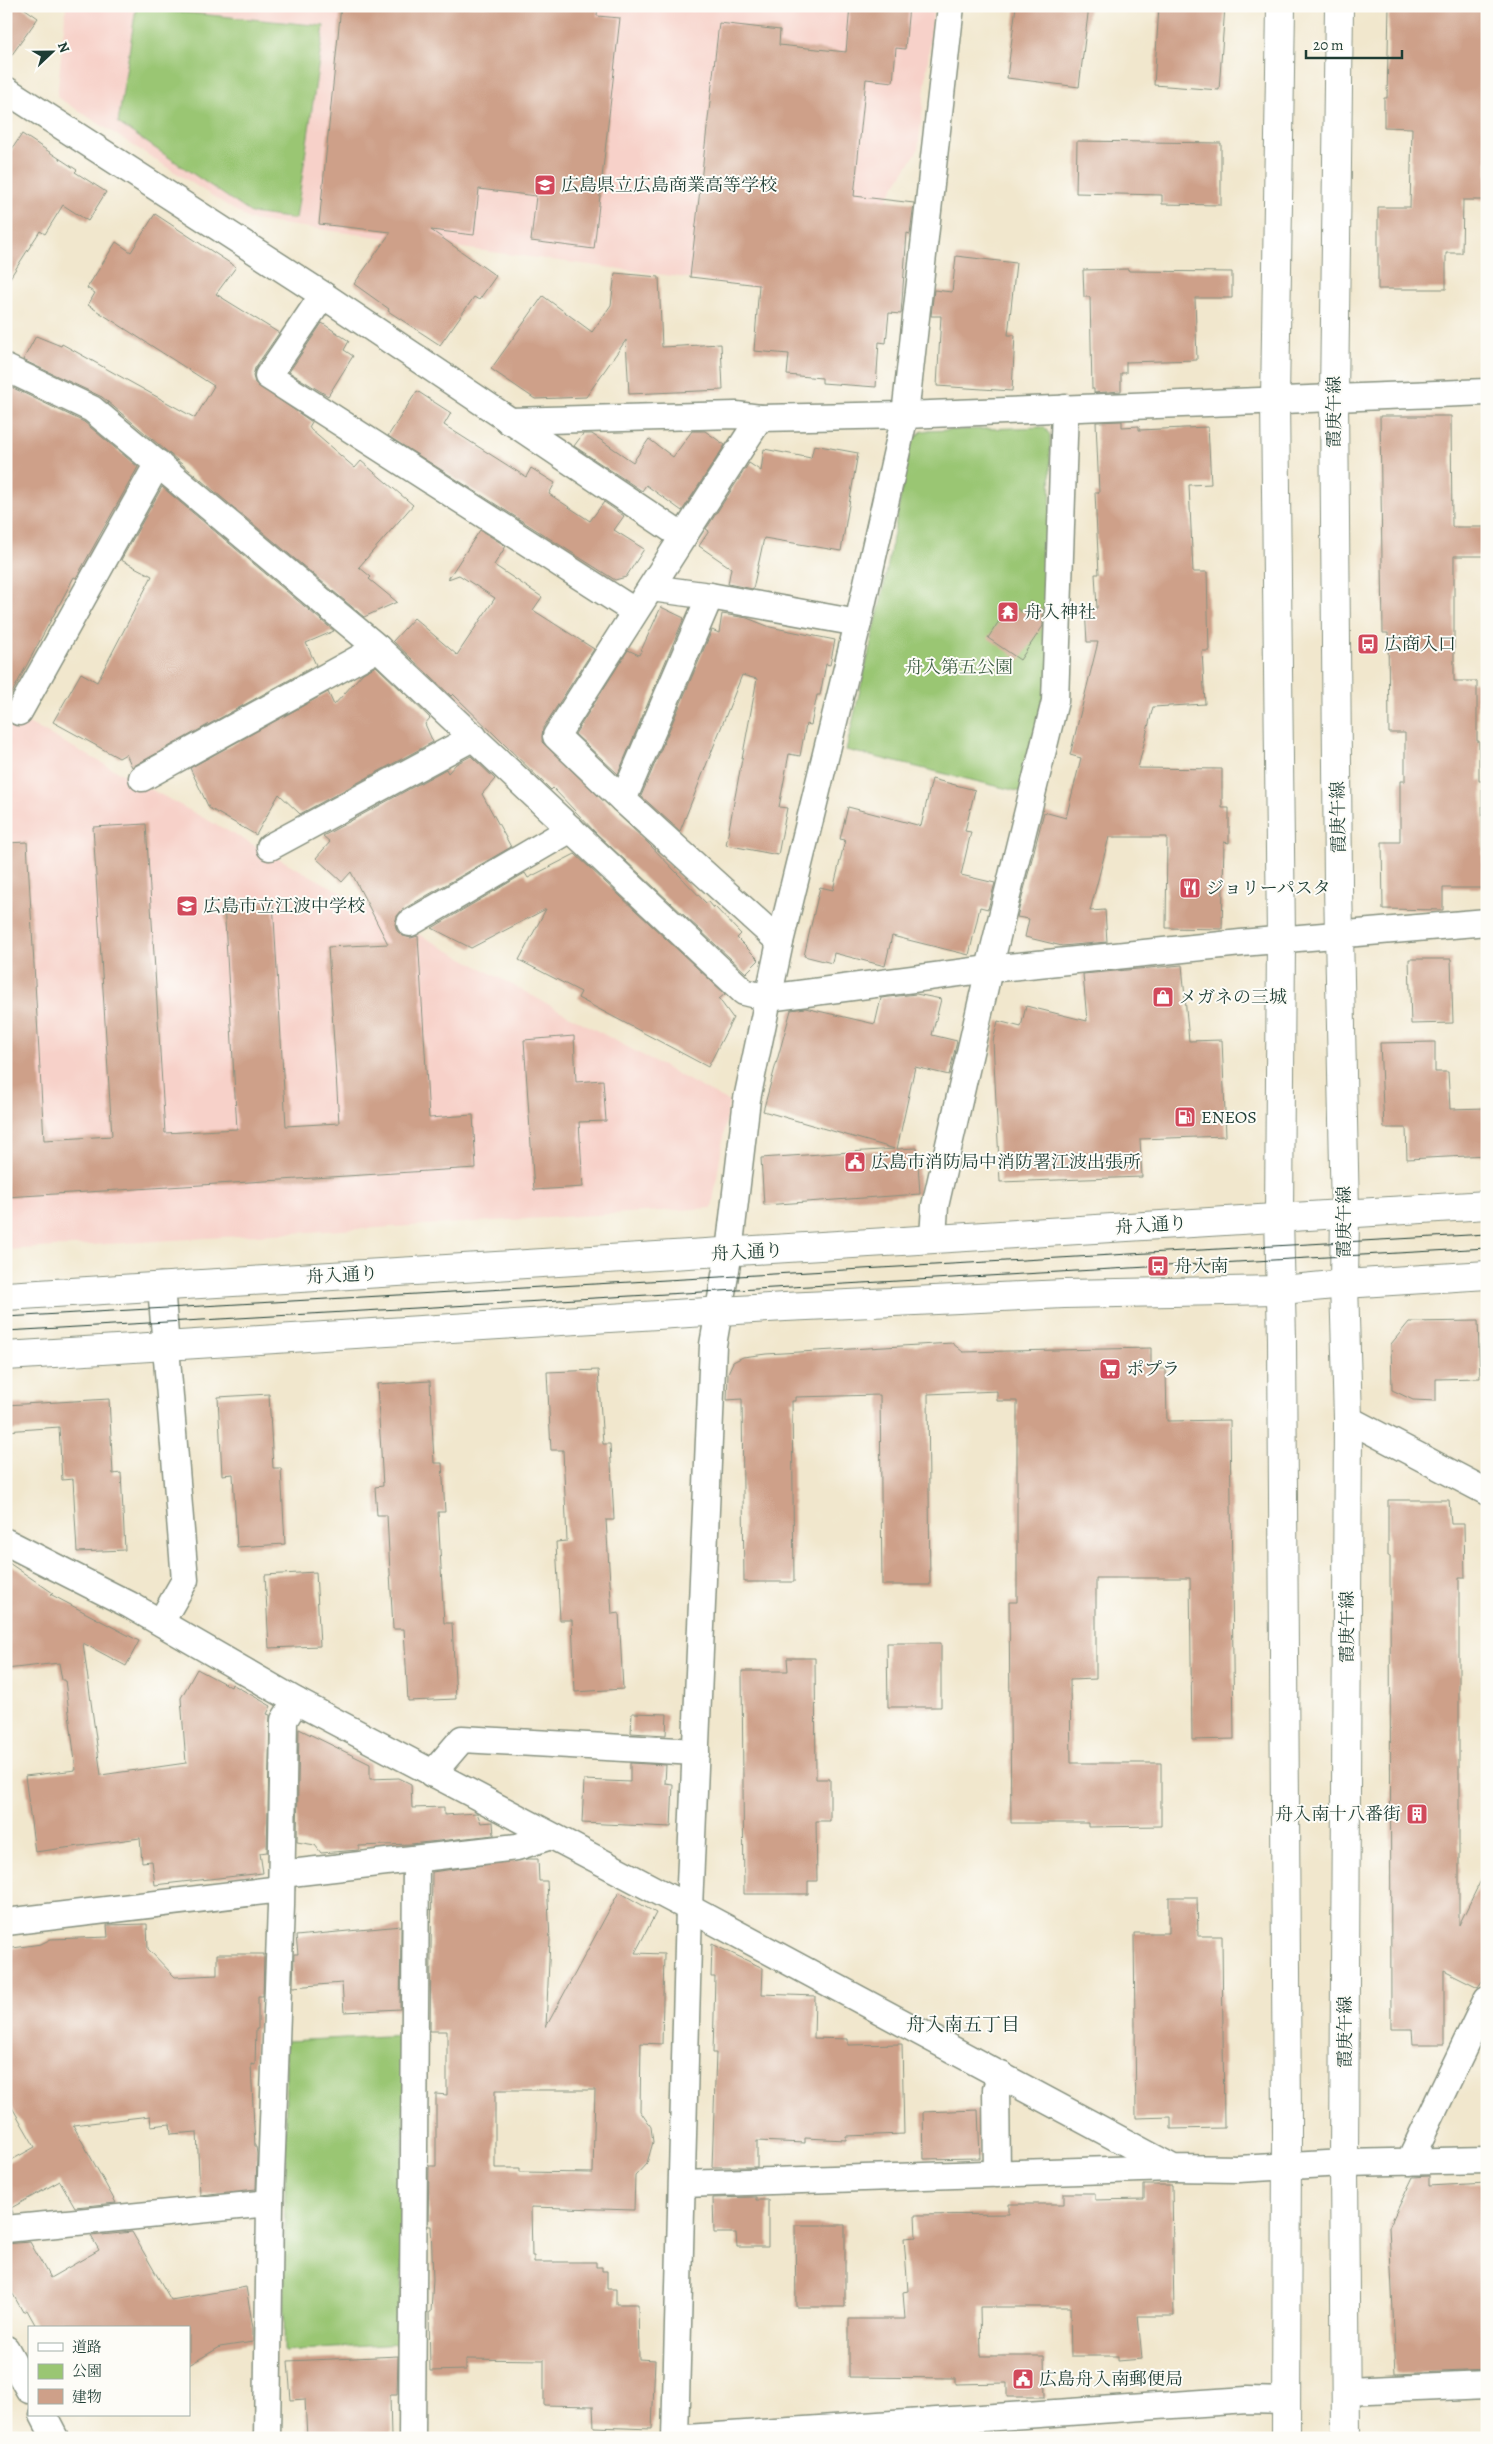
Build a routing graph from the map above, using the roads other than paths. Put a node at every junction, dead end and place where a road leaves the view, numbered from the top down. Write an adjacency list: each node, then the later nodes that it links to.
1 (951, 6): 11 (street)
2 (1282, 6): 9 (street)
3 (1339, 6): 8 (street, 霞庚午線)
4 (6, 90): 5 (street)
5 (323, 295): 13 (street); 18 (street)
6 (6, 368): 14 (street)
7 (1487, 392): 8 (street)
8 (1334, 398): 9 (street); 29 (street, 霞庚午線)
9 (1275, 400): 10 (street); 30 (street)
10 (1065, 408): 11 (street); 32 (street)
11 (904, 415): 12 (street); 19 (street)
12 (760, 418): 13 (street); 15 (street)
13 (509, 421): 15 (street)
14 (158, 463): 20 (street); 21 (street)
15 (684, 537): 16 (street)
16 (651, 588): 17 (street); 18 (street)
17 (710, 596): 19 (street); 24 (street)
18 (634, 611): 24 (street)
19 (858, 623): 31 (street)
20 (378, 648): 22 (street); 23 (street)
21 (19, 712)
22 (474, 737): 25 (street); 26 (street)
23 (142, 778)
24 (623, 800): 31 (street)
25 (571, 829): 28 (street); 33 (street)
26 (270, 847)
27 (1487, 922): 29 (street)
28 (410, 923)
29 (1339, 934): 30 (street); 35 (street, 霞庚午線)
30 (1281, 939): 32 (street); 36 (street)
31 (780, 942): 33 (street)
32 (989, 969): 33 (street); 37 (street)
33 (768, 998): 38 (street)
34 (1487, 1205): 35 (street, 舟入通り)
35 (1346, 1213): 36 (street, 舟入通り); 40 (street, 霞庚午線)
36 (1279, 1217): 37 (street, 舟入通り); 42 (street)
37 (933, 1238): 38 (street, 舟入通り)
38 (729, 1252): 41 (street, 舟入通り); 44 (street)
39 (1487, 1275): 40 (street)
40 (1344, 1284): 42 (street); 47 (street, 霞庚午線)
41 (161, 1286): 43 (street, 舟入通り); 45 (street)
42 (1282, 1290): 44 (street); 64 (street)
43 (6, 1296)
44 (720, 1311): 45 (street); 52 (street)
45 (166, 1346): 46 (street); 50 (street)
46 (6, 1356)
47 (1348, 1419): 48 (street); 63 (street, 霞庚午線)
48 (1487, 1492)
49 (6, 1542): 50 (street)
50 (161, 1622): 51 (street)
51 (296, 1701): 53 (street); 56 (street)
52 (696, 1752): 53 (street); 57 (street)
53 (432, 1774): 54 (street)
54 (551, 1836): 55 (street); 57 (street)
55 (416, 1860): 56 (street); 78 (street)
56 (281, 1882): 58 (street); 68 (street)
57 (689, 1908): 60 (street); 67 (street)
58 (6, 1922)
59 (1487, 1999): 62 (street)
60 (1001, 2075): 65 (street); 66 (street)
61 (1487, 2160): 62 (street)
62 (1409, 2162): 63 (street)
63 (1344, 2163): 64 (street); 73 (street, 霞庚午線)
64 (1288, 2167): 65 (street); 74 (street)
65 (1173, 2168): 66 (street)
66 (997, 2174): 67 (street)
67 (683, 2184): 79 (street)
68 (270, 2203): 69 (street); 77 (street)
69 (6, 2229)
70 (6, 2349): 72 (street)
71 (1487, 2384): 73 (street)
72 (28, 2388)
73 (1346, 2391): 82 (street, 霞庚午線)
74 (1286, 2401): 80 (street); 81 (street)
75 (44, 2416): 76 (street)
76 (55, 2438)
77 (267, 2438)
78 (412, 2438)
79 (675, 2438)
80 (687, 2438)
81 (1286, 2438)
82 (1346, 2438)

